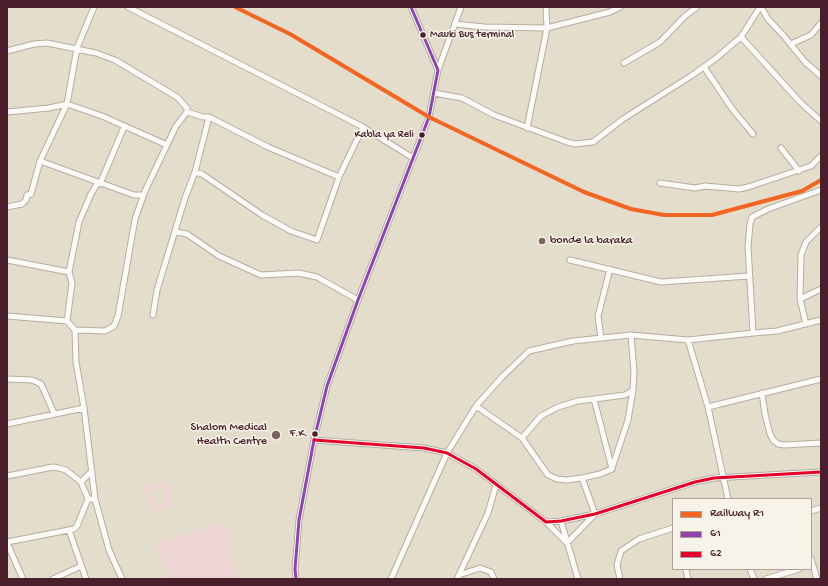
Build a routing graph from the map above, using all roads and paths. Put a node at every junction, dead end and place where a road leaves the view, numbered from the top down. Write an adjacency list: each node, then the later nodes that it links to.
1 (94, 7): 14 (street)
2 (128, 7): 27 (street)
3 (412, 7): 18 (street)
4 (461, 7): 10 (street)
5 (546, 7): 11 (street)
6 (620, 7): 11 (street)
7 (697, 7): 16 (street)
8 (760, 7): 12 (street); 13 (street)
9 (821, 23): 13 (street)
10 (456, 24): 11 (street); 18 (street)
11 (547, 28): 28 (street)
12 (741, 37): 17 (street); 25 (street)
13 (791, 44): 19 (street)
14 (77, 48): 15 (street); 21 (street); 23 (street)
15 (7, 52)
16 (624, 63)
17 (704, 67): 28 (street); 29 (street)
18 (438, 70): 20 (street)
19 (821, 76)
20 (434, 93): 28 (street); 33 (street)
21 (67, 104): 22 (street); 26 (street); 34 (street)
22 (7, 112)
23 (187, 112): 24 (street); 30 (street)
24 (209, 117): 36 (street); 37 (street)
25 (821, 121)
26 (124, 127): 30 (street); 38 (street)
27 (363, 127): 33 (street); 37 (street)
28 (527, 128)
29 (753, 134)
30 (167, 146): 41 (street)
31 (781, 148): 35 (street)
32 (821, 156): 35 (street)
33 (413, 158): 52 (street)
34 (40, 161): 38 (street); 42 (street)
35 (799, 171): 39 (street)
36 (195, 172): 37 (street); 44 (street)
37 (339, 177)
38 (99, 183): 41 (street); 48 (street)
39 (660, 183)
40 (821, 190): 49 (street)
41 (145, 191): 58 (street)
42 (7, 208)
43 (821, 227): 51 (street)
44 (176, 232): 52 (street); 53 (street)
45 (7, 260): 48 (street)
46 (570, 260): 47 (street)
47 (610, 269): 49 (street); 61 (street)
48 (69, 272): 56 (street)
49 (749, 276): 59 (street)
50 (821, 289): 51 (street)
51 (800, 299): 57 (street)
52 (358, 300): 74 (street)
53 (153, 315)
54 (7, 316): 56 (street)
55 (821, 320): 57 (street)
56 (67, 321): 58 (street)
57 (806, 324): 59 (street)
58 (74, 330): 70 (street)
59 (753, 333): 62 (street)
60 (631, 334): 61 (street); 62 (street); 65 (street)
61 (601, 338): 68 (street)
62 (688, 340): 69 (street)
63 (7, 379): 71 (street)
64 (821, 379): 66 (street)
65 (633, 390): 67 (street); 77 (street)
66 (762, 394): 69 (street); 75 (street)
67 (594, 399): 73 (street); 77 (street)
68 (476, 406): 73 (street); 76 (street)
69 (708, 406): 82 (street)
70 (84, 408): 71 (street); 78 (street)
71 (54, 413): 72 (street)
72 (7, 424)
73 (522, 438): 81 (street)
74 (314, 440): 76 (street); 104 (street)
75 (821, 443)
76 (447, 453): 85 (street); 105 (street)
77 (612, 468): 81 (street)
78 (91, 472): 83 (street); 84 (street)
79 (821, 472): 82 (street)
80 (7, 476): 83 (street)
81 (582, 478): 89 (street)
82 (723, 478): 86 (street); 89 (street)
83 (81, 482): 84 (street); 87 (street)
84 (93, 485): 88 (street)
85 (496, 486): 90 (street); 99 (street)
86 (728, 498)
87 (88, 499): 88 (street); 93 (street)
88 (95, 499): 103 (street)
89 (595, 514): 91 (street); 95 (street)
90 (546, 522): 91 (street); 95 (street)
91 (561, 522): 95 (street)
92 (672, 528): 108 (street)
93 (69, 530): 94 (street); 97 (street)
94 (7, 542): 100 (street)
95 (567, 543): 107 (street)
96 (812, 565): 110 (street)
97 (80, 566): 101 (street); 102 (street)
98 (796, 570): 109 (street)
99 (458, 577): 106 (street)
100 (22, 579)
101 (53, 579)
102 (86, 579)
103 (122, 579)
104 (296, 579)
105 (391, 579)
106 (494, 579)
107 (578, 579)
108 (620, 579)
109 (766, 579)
110 (817, 579)

